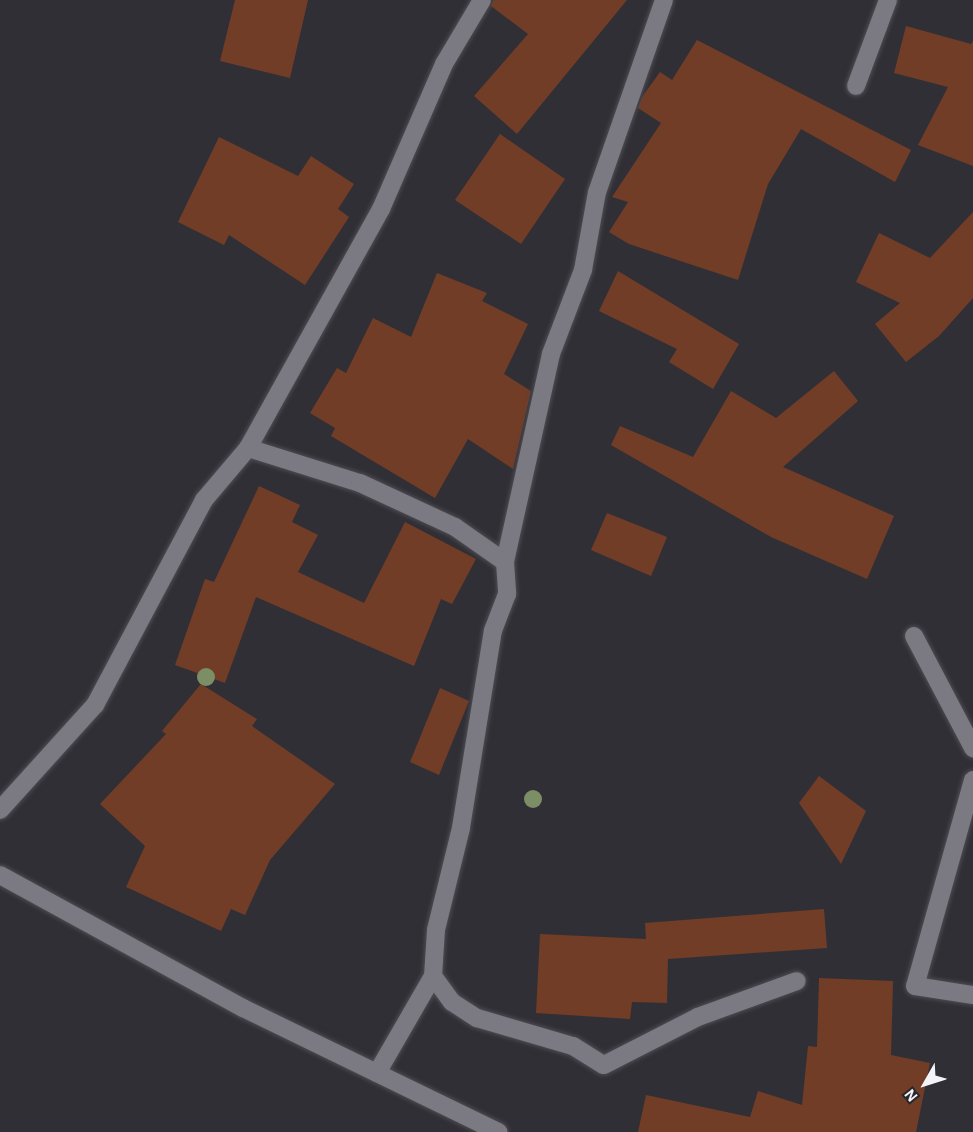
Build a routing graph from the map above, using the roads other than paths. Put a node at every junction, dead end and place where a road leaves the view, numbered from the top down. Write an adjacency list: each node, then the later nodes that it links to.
1 (482, 0): 5 (street)
2 (664, 0): 6 (street)
3 (888, 0): 4 (street)
4 (856, 86)
5 (248, 448): 6 (street); 10 (street)
6 (505, 562): 12 (street)
7 (914, 636): 8 (street)
8 (973, 748)
9 (973, 780): 14 (street)
10 (0, 810)
11 (0, 875): 15 (street)
12 (433, 976): 13 (street); 15 (street)
13 (797, 981)
14 (973, 995)
15 (377, 1073): 16 (street)
16 (498, 1132)

